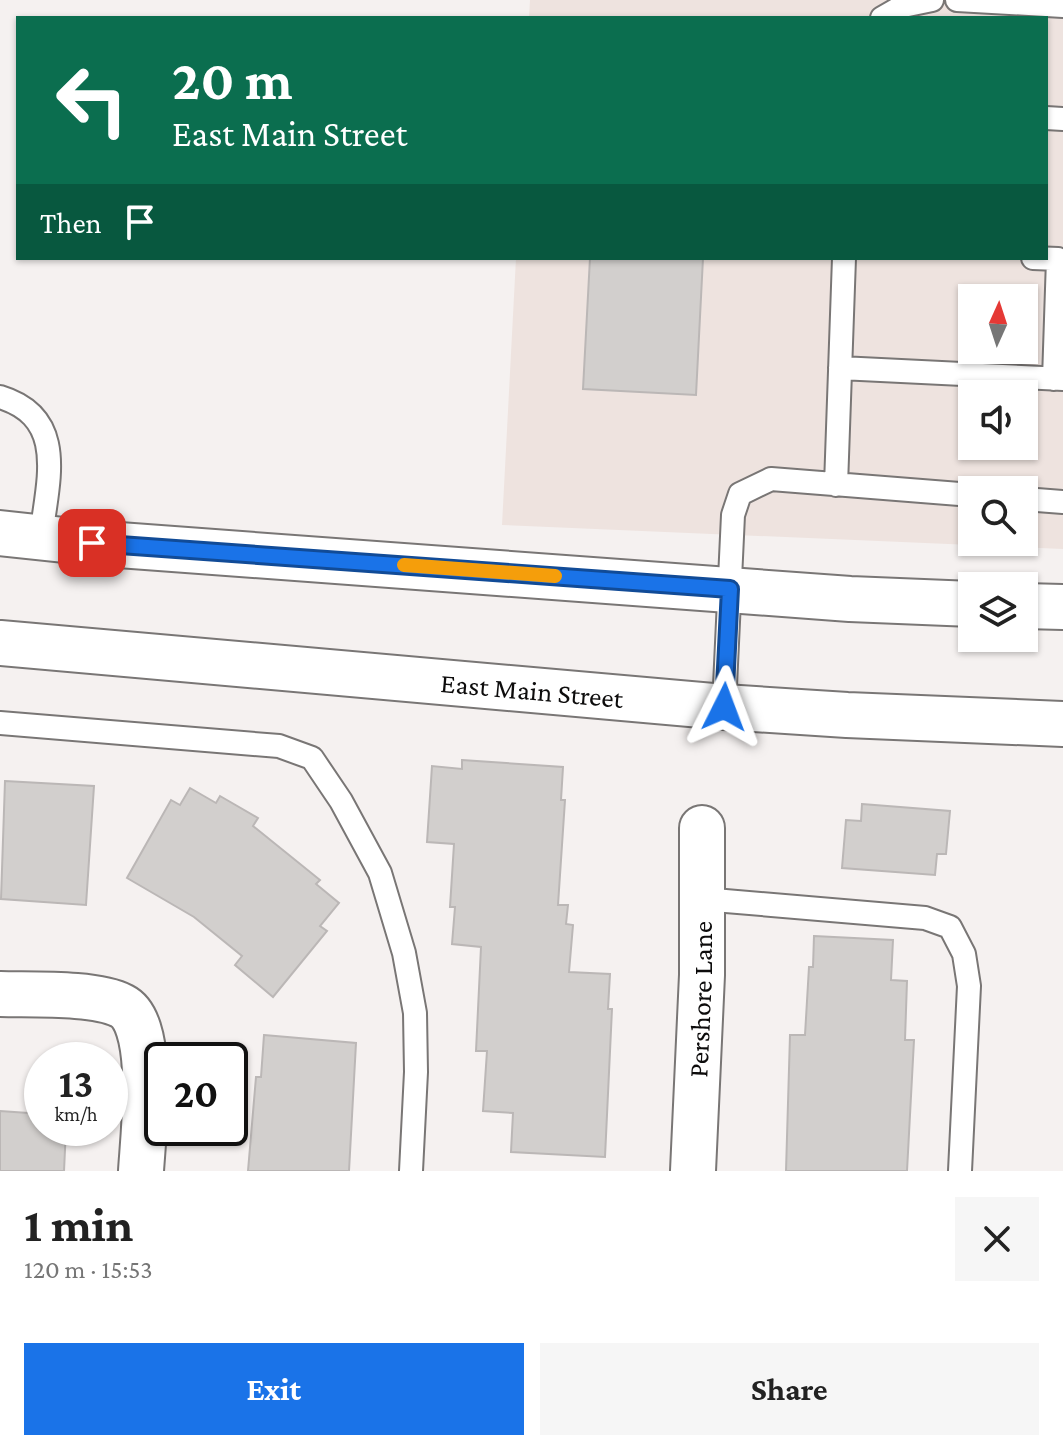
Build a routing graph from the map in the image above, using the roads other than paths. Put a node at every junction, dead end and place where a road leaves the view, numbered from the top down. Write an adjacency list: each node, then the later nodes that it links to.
1 (932, 0): 4 (lane)
2 (957, 0): 3 (lane)
3 (1063, 6)
4 (886, 16)
5 (1048, 259): 8 (lane)
6 (844, 260): 7 (lane)
7 (840, 368): 8 (lane); 10 (lane)
8 (1058, 379)
9 (0, 397): 14 (lane)
10 (836, 485): 11 (lane); 15 (lane)
11 (958, 494)
12 (1038, 500): 13 (lane)
13 (1063, 502)
14 (20, 535): 15 (main road)
15 (730, 589): 16 (main road); 20 (lane)
16 (958, 603)
17 (1038, 606): 18 (main road)
18 (1063, 607)
19 (0, 643): 20 (main road, East Main Street)
20 (724, 707): 22 (main road, East Main Street)
21 (0, 723): 27 (lane)
22 (1063, 724)
23 (702, 828): 24 (main road, Pershore Lane)
24 (702, 899): 28 (main road, Pershore Lane); 29 (lane)
25 (0, 994): 26 (main road)
26 (141, 1171)
27 (411, 1171)
28 (693, 1171)
29 (960, 1171)

